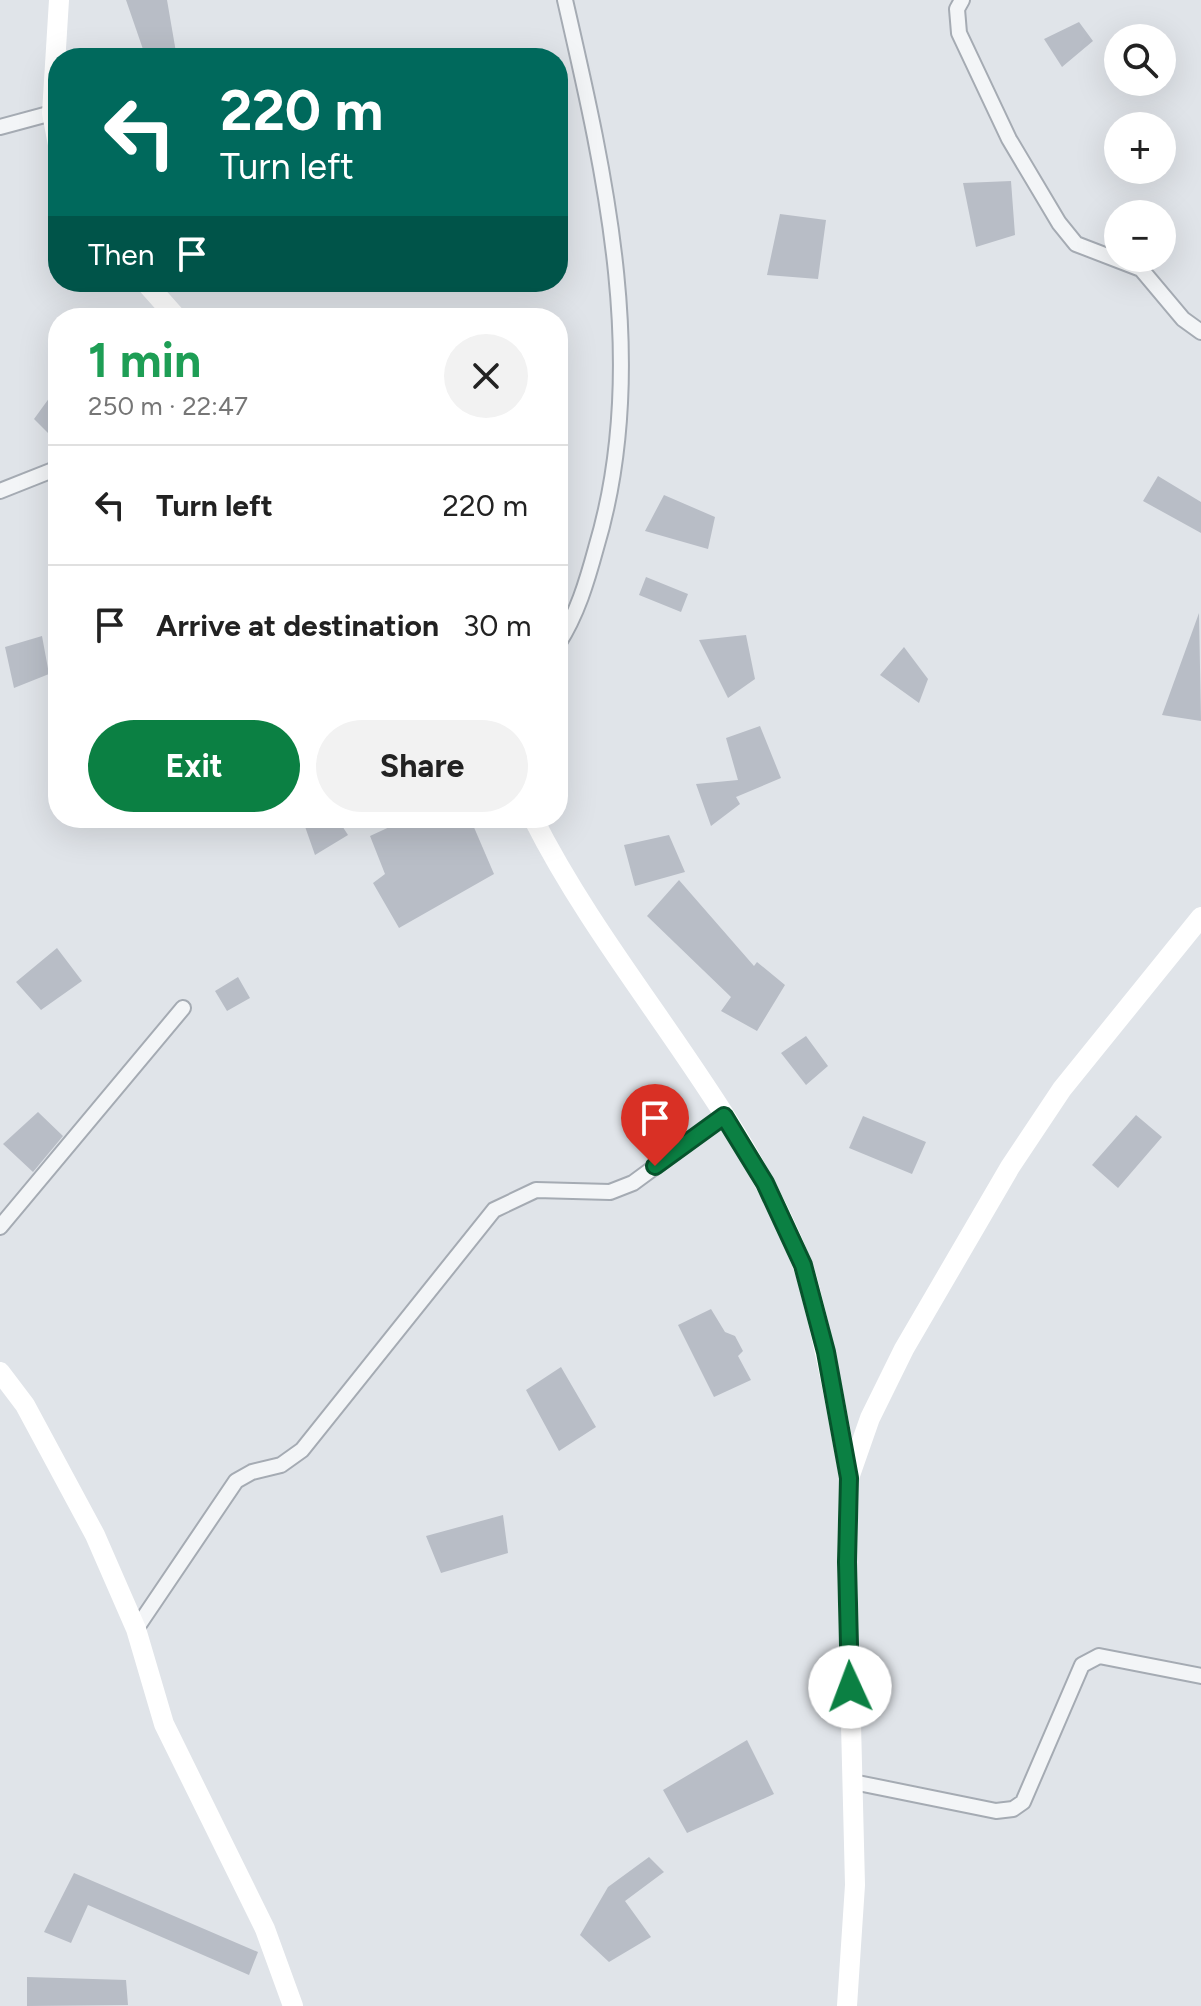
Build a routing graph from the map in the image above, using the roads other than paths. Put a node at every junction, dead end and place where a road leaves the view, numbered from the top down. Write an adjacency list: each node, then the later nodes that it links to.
1 (59, 0): 4 (street)
2 (565, 0): 12 (street)
3 (962, 0): 9 (street)
4 (56, 48)
5 (48, 114): 6 (street)
6 (0, 127)
7 (154, 292): 8 (street)
8 (168, 308)
9 (1201, 332)
10 (48, 472): 11 (street)
11 (0, 491)
12 (568, 624)
13 (539, 828): 16 (street)
14 (1201, 917): 19 (street)
15 (183, 1008): 17 (street)
16 (724, 1116): 19 (street); 20 (street)
17 (0, 1227)
18 (0, 1372): 20 (street)
19 (849, 1478): 22 (street)
20 (136, 1629): 23 (street)
21 (1201, 1676): 22 (street)
22 (853, 1782): 24 (street)
23 (293, 2006)
24 (847, 2006)

